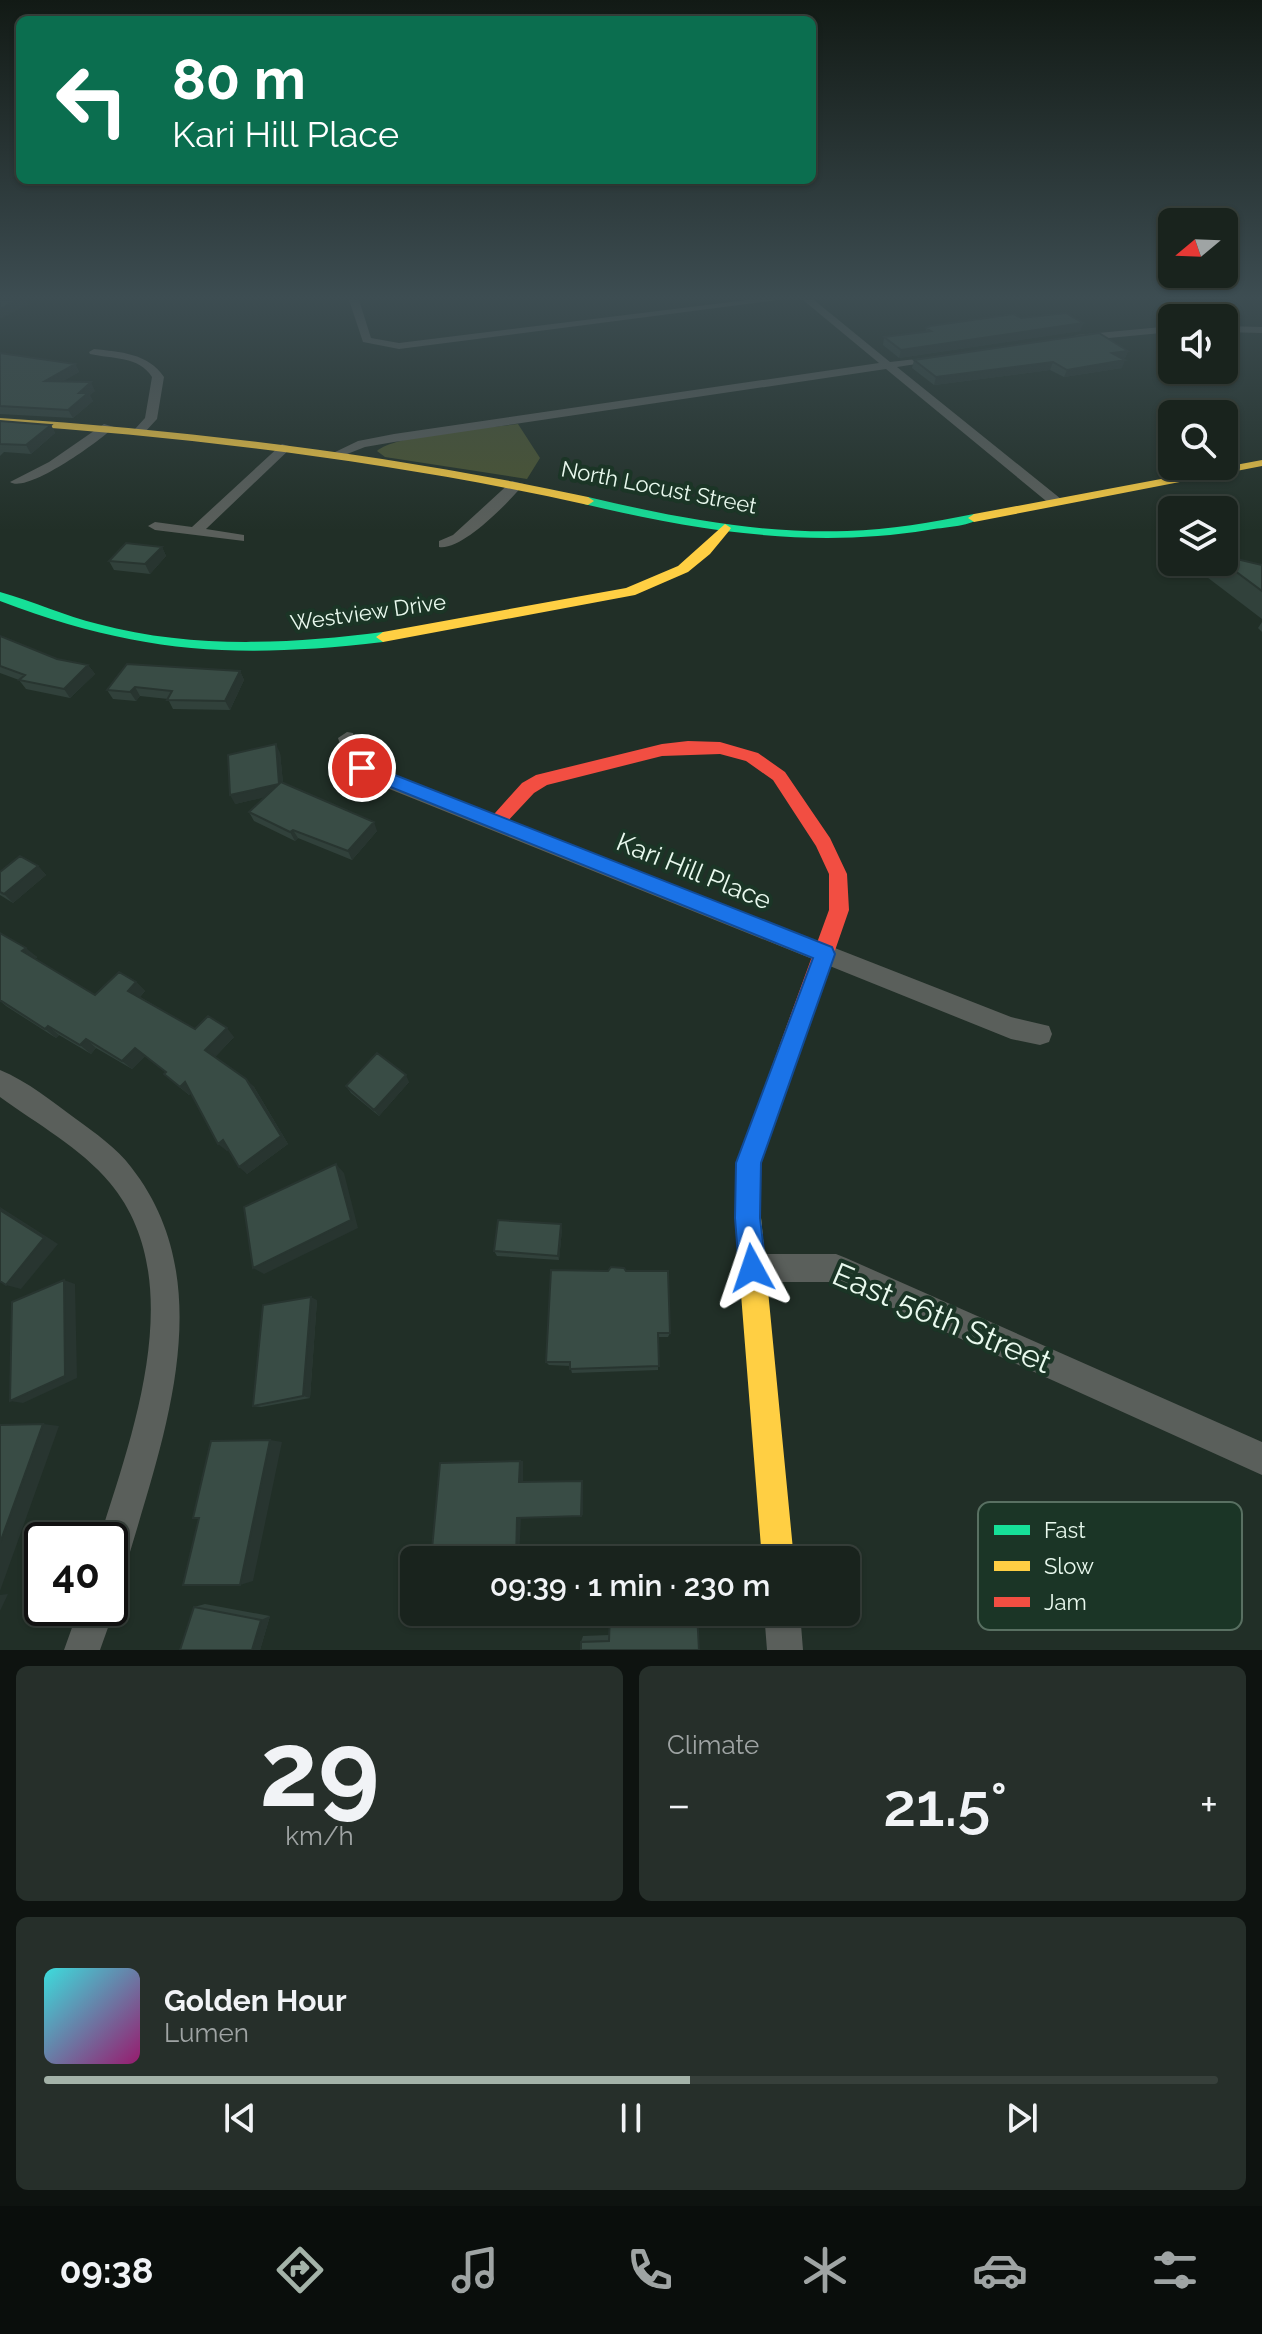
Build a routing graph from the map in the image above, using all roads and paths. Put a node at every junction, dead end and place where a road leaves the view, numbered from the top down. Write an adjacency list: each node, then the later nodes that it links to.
1 (158, 377): 6 (street)
2 (807, 377): 8 (street)
3 (903, 377): 12 (street)
4 (0, 421): 5 (street)
5 (108, 427): 6 (street, North Locust Street); 10 (street)
6 (141, 429): 7 (street, North Locust Street)
7 (286, 447): 8 (street, North Locust Street); 15 (street)
8 (337, 454): 11 (street, North Locust Street)
9 (1262, 463): 12 (street, North Locust Street)
10 (17, 482)
11 (517, 484): 14 (street, North Locust Street); 17 (street)
12 (1056, 502): 14 (street, North Locust Street)
13 (155, 526): 15 (street)
14 (725, 528): 18 (street, Westview Drive)
15 (195, 532): 16 (street)
16 (239, 538)
17 (444, 544)
18 (0, 596)
19 (347, 738): 20 (street, Kari Hill Place)
20 (496, 822): 21 (street, Kari Hill Place); 21 (street)
21 (825, 954): 22 (street, Kari Hill Place); 24 (street)
22 (1040, 1034)
23 (0, 1082): 26 (street)
24 (752, 1268): 25 (street, East 56th Street); 27 (street)
25 (1262, 1459)
26 (121, 1522)
27 (777, 1546)
28 (91, 1626): 30 (street)
29 (783, 1626): 31 (street)
30 (82, 1650)
31 (785, 1650)

